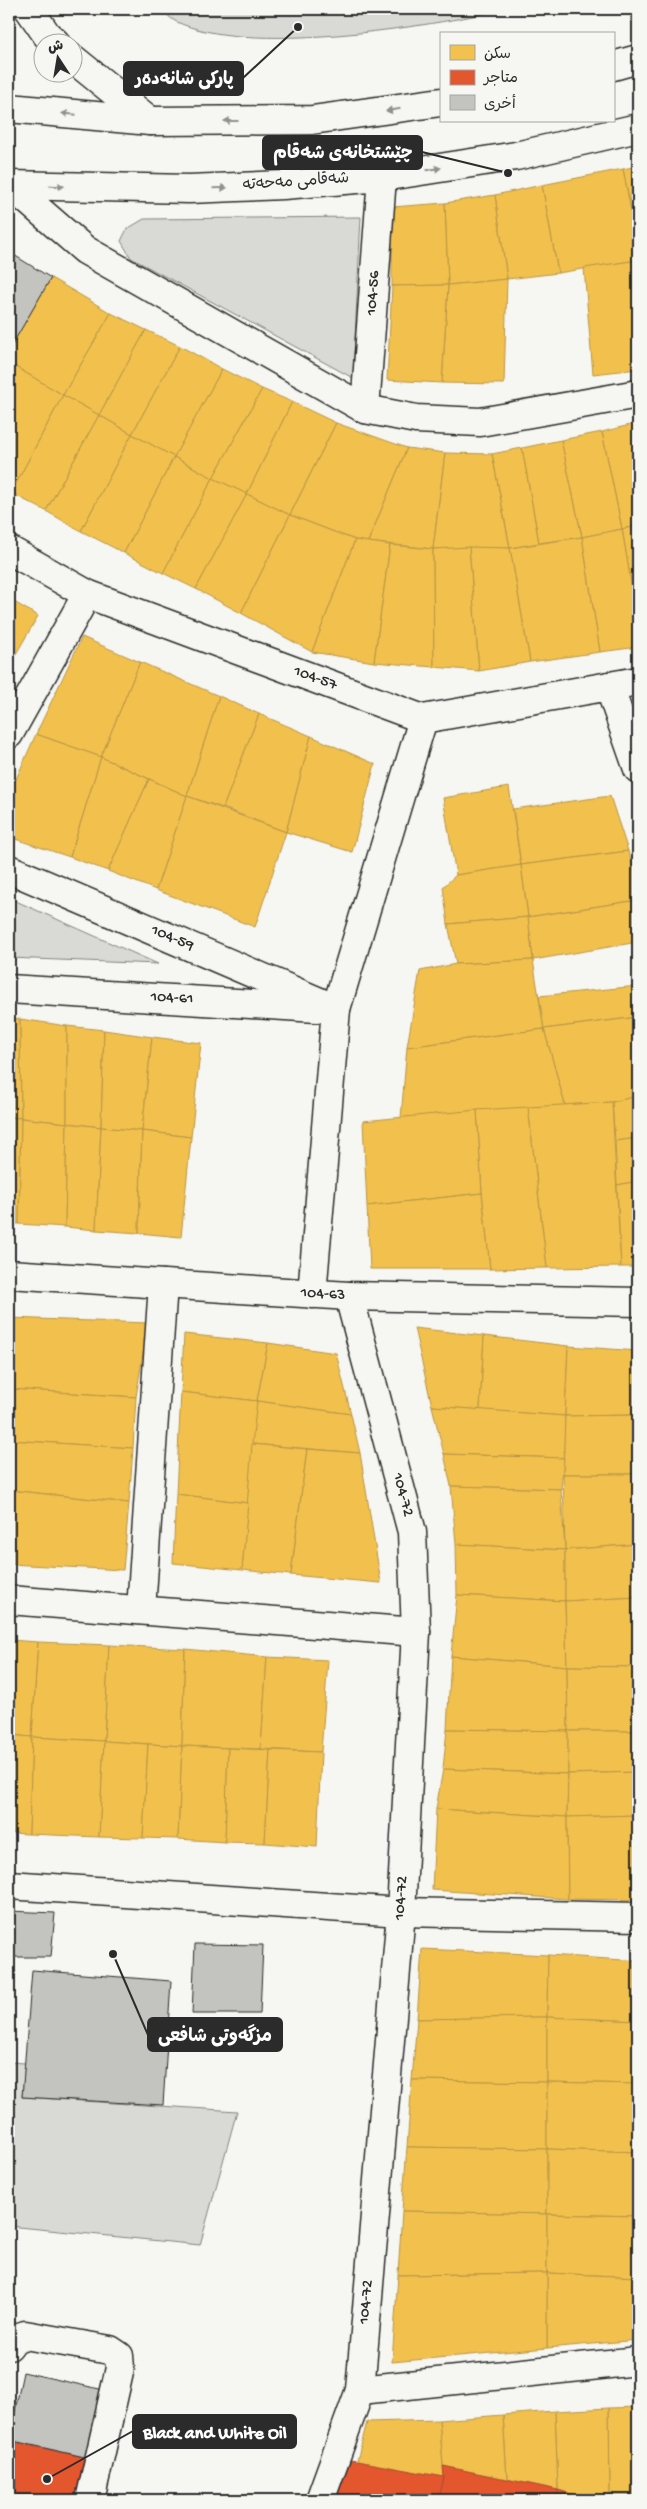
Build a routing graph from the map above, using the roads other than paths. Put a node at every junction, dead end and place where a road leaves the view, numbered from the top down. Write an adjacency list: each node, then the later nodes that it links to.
1 (29, 9): 2 (street)
2 (45, 32)
3 (638, 59): 5 (street)
4 (82, 66): 8 (street)
5 (614, 66)
6 (440, 102): 8 (street, one-way to 8)
7 (9, 108): 8 (street, one-way to 7)
8 (150, 121)
9 (638, 128): 10 (street, شەقامی مەحەتە, one-way to 9)
10 (382, 177): 11 (street, شەقامی مەحەتە, one-way to 10); 13 (street, 104-56)
11 (10, 185): 13 (street)
12 (638, 394): 13 (street)
13 (365, 408)
14 (9, 550): 15 (street, 104-57)
15 (87, 594): 18 (street, 104-57); 19 (street)
16 (638, 680): 17 (street)
17 (610, 686): 18 (street); 20 (street)
18 (423, 719): 23 (street)
19 (9, 734)
20 (638, 768)
21 (9, 868): 23 (street, 104-59)
22 (9, 989): 23 (street, 104-61)
23 (336, 1009): 26 (street)
24 (9, 1274): 25 (street, 104-63)
25 (163, 1284): 26 (street, 104-63); 30 (street)
26 (312, 1294): 27 (street, 104-63)
27 (349, 1296): 28 (street, 104-63); 31 (street, 104-72)
28 (638, 1302)
29 (9, 1600): 30 (street)
30 (141, 1610): 31 (street)
31 (416, 1632): 33 (street, 104-72)
32 (9, 1885): 33 (street)
33 (401, 1912): 34 (street); 37 (street, 104-72)
34 (638, 1917)
35 (9, 2346): 38 (street)
36 (638, 2361): 37 (street)
37 (360, 2390): 39 (street, 104-72)
38 (90, 2500)
39 (320, 2500)

